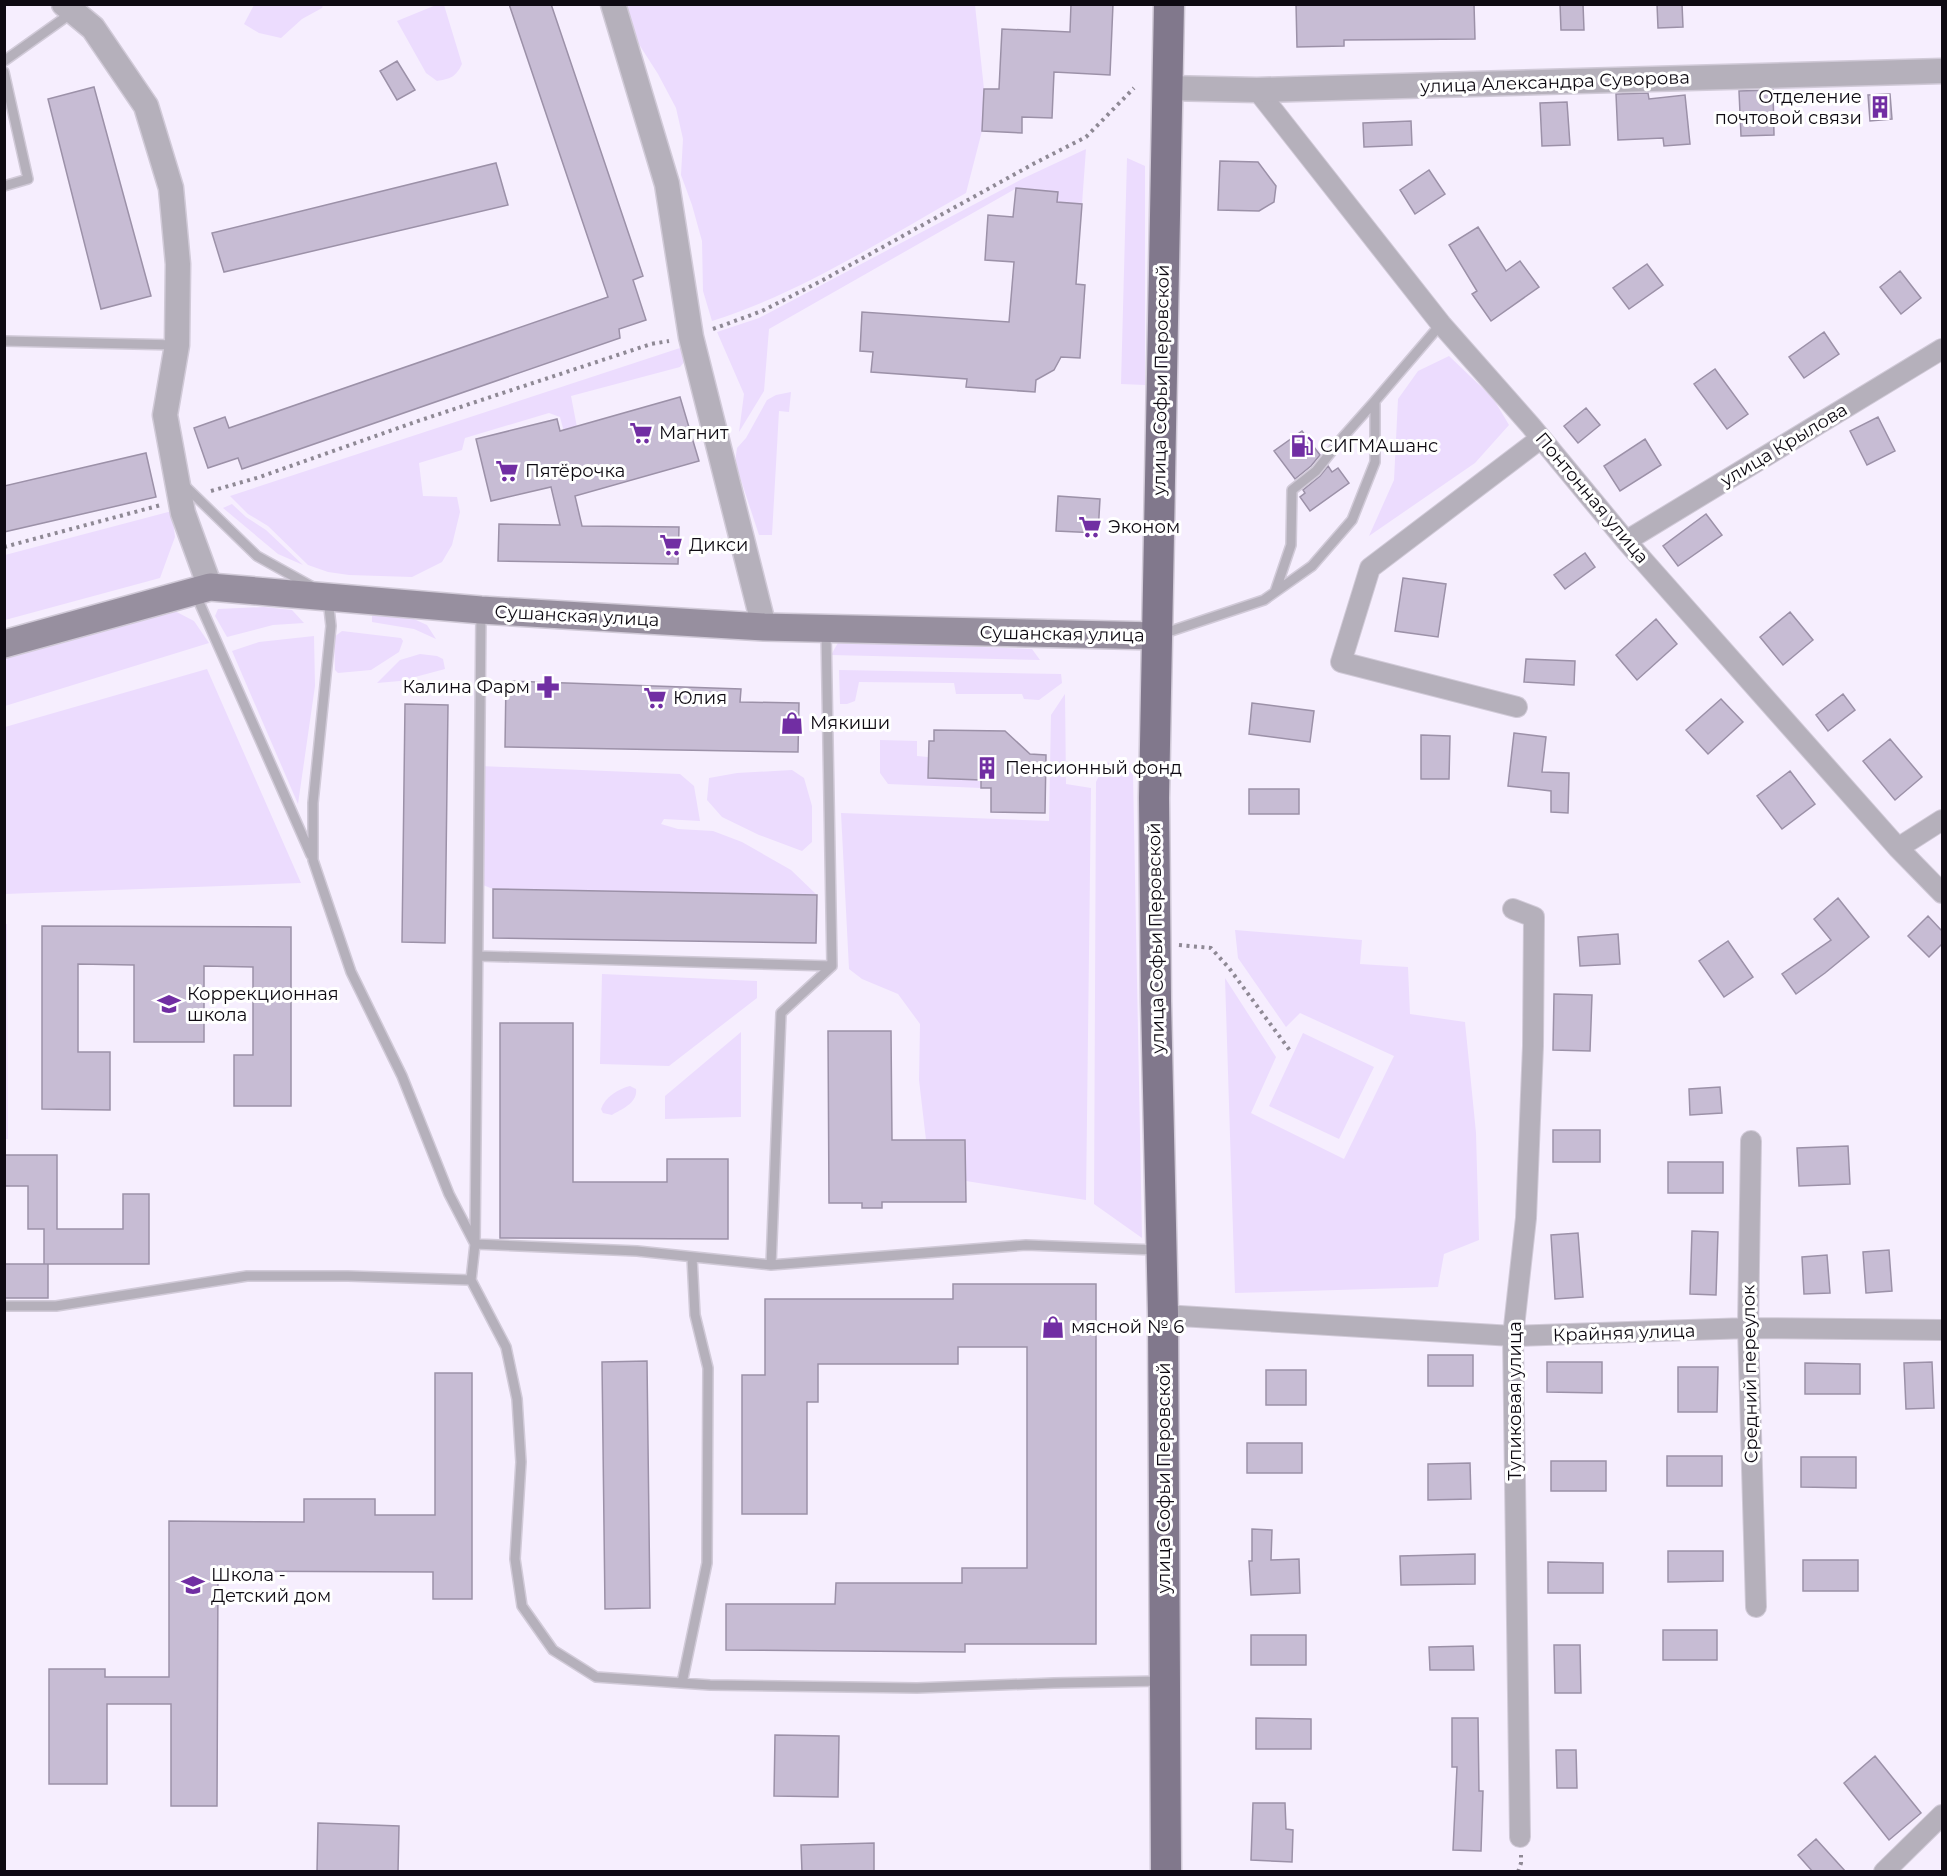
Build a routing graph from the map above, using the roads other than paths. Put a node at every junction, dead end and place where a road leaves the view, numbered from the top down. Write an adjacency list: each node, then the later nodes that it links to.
1 (612, 4): 22 (street)
2 (1169, 4): 7 (main road, улица Софьи Перовской)
3 (68, 8): 4 (lane); 12 (street)
4 (4, 61)
5 (1942, 71): 8 (street, улица Александра Суворова)
6 (4, 72): 9 (lane)
7 (1167, 88): 8 (street, улица Александра Суворова); 24 (main road, улица Софьи Перовской)
8 (1257, 90): 10 (street, Понтонная улица)
9 (4, 186)
10 (1441, 324): 14 (lane); 15 (street, Понтонная улица)
11 (4, 341): 12 (lane)
12 (177, 345): 16 (street)
13 (1942, 349): 17 (street, улица Крылова)
14 (1375, 401): 19 (lane); 19 (lane)
15 (1540, 439): 17 (street, Понтонная улица); 26 (street)
16 (184, 491): 18 (street); 20 (lane)
17 (1626, 541): 28 (street, Понтонная улица)
18 (202, 589): 20 (main road, Сушанская улица); 25 (main road, Сушанская улица); 29 (lane)
19 (1275, 592): 24 (lane)
20 (328, 596): 21 (main road, Сушанская улица); 29 (lane)
21 (481, 610): 22 (main road, Сушанская улица); 32 (lane)
22 (764, 627): 23 (main road, Сушанская улица)
23 (826, 629): 24 (main road, Сушанская улица); 33 (lane)
24 (1157, 636): 36 (main road, улица Софьи Перовской)
25 (4, 644)
26 (1517, 707)
27 (1942, 820): 28 (street)
28 (1898, 848): 30 (street, Понтонная улица)
29 (313, 860): 35 (lane)
30 (1942, 893)
31 (1513, 909): 44 (street, Тупиковая улица)
32 (478, 956): 33 (lane); 35 (lane)
33 (832, 966): 38 (lane)
34 (1751, 1141): 42 (street, Средний переулок)
35 (476, 1244): 37 (lane); 39 (lane)
36 (1162, 1250): 38 (lane); 41 (main road, улица Софьи Перовской)
37 (692, 1257): 38 (lane); 47 (lane)
38 (771, 1265)
39 (471, 1280): 40 (lane); 47 (lane)
40 (4, 1306)
41 (1163, 1315): 44 (street, Крайняя улица); 46 (main road, улица Софьи Перовской)
42 (1748, 1328): 43 (street, Крайняя улица); 44 (street, Крайняя улица); 45 (street, Средний переулок)
43 (1942, 1330)
44 (1513, 1336): 49 (street, Тупиковая улица)
45 (1756, 1607)
46 (1165, 1681): 47 (lane); 50 (main road, улица Софьи Перовской)
47 (682, 1683)
48 (1942, 1815): 51 (street)
49 (1520, 1837)
50 (1166, 1872)
51 (1884, 1872)

